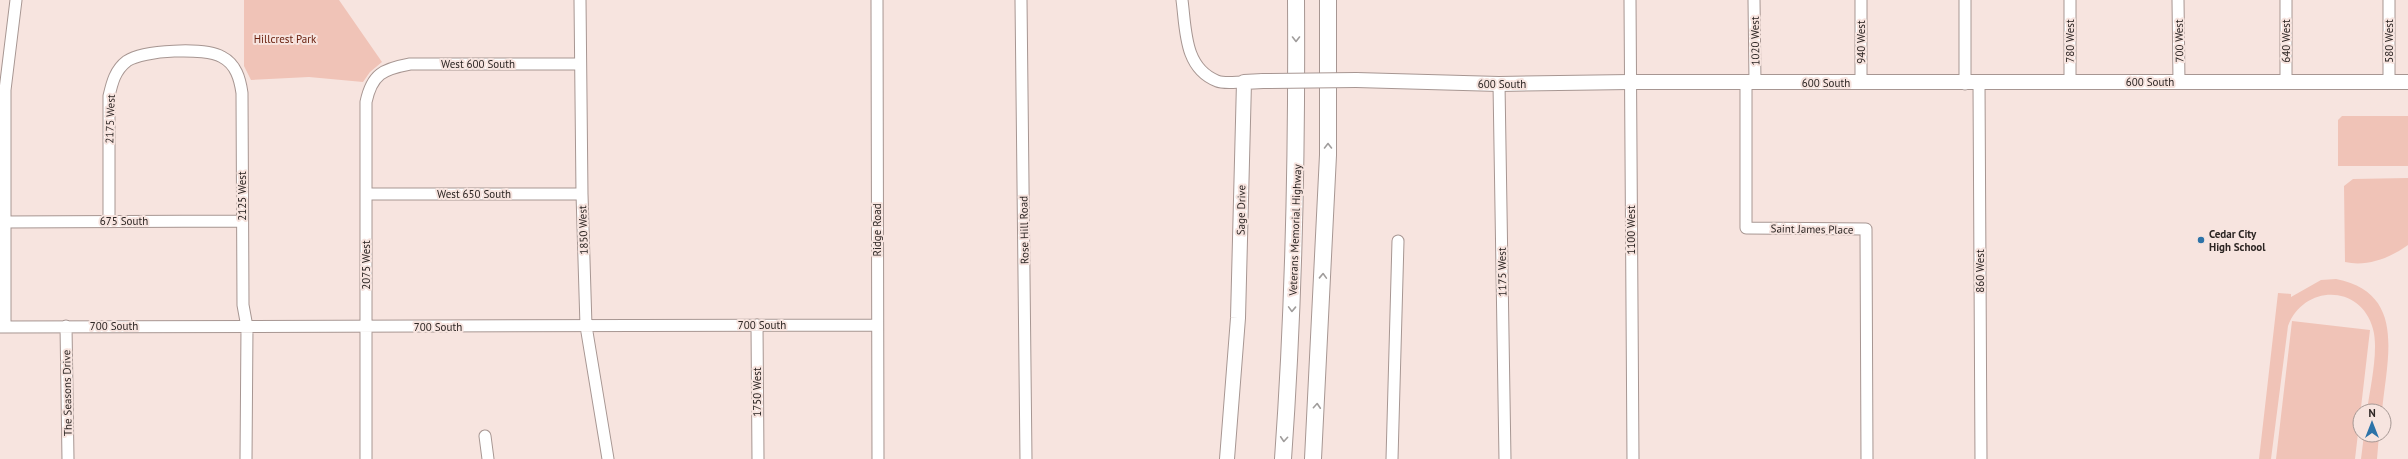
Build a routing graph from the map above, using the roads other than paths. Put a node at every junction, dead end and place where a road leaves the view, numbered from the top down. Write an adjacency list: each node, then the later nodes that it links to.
1 (16, 0): 35 (street)
2 (580, 0): 16 (street, 1850 West)
3 (877, 0): 38 (street, Ridge Road)
4 (1021, 0): 52 (street, Rose Hill Road)
5 (1182, 0): 19 (street)
6 (1296, 0): 54 (highway, Veterans Memorial Highway, one-way to 54)
7 (1328, 0): 55 (highway, one-way to 7)
8 (1630, 0): 20 (street, 1100 West)
9 (1754, 0): 21 (street, 1020 West)
10 (1861, 0): 26 (street, 940 West)
11 (1965, 0): 30 (street)
12 (2070, 0): 28 (street, 780 West)
13 (2178, 0): 22 (street, 700 West)
14 (2286, 0): 23 (street, 640 West)
15 (2389, 0): 24 (street, 580 West)
16 (580, 64): 18 (street, West 600 South); 32 (street, 1850 West)
17 (233, 66): 33 (street, 2175 West); 34 (street, 2125 West)
18 (378, 75): 31 (street, 2075 West)
19 (1244, 82): 29 (main road, 600 South, bridge); 53 (main road, Sage Drive)
20 (1630, 82): 21 (main road, 600 South); 29 (main road, 600 South); 58 (street, 1100 West)
21 (1751, 82): 26 (main road, 600 South); 59 (street, Saint James Place)
22 (2179, 82): 23 (main road, 600 South); 28 (main road, 600 South)
23 (2286, 82): 24 (main road, 600 South)
24 (2389, 82): 25 (main road, 600 South)
25 (2408, 82)
26 (1861, 83): 30 (main road, 600 South)
27 (1979, 83): 28 (main road, 600 South); 30 (main road, 600 South); 60 (street, 860 West)
28 (2070, 83)
29 (1500, 84): 57 (street, 1175 West)
30 (1965, 84)
31 (366, 194): 32 (street, West 650 South); 43 (street, 2075 West)
32 (582, 194): 40 (street, 1850 West)
33 (109, 221): 34 (street, 675 South); 35 (street, 675 South)
34 (242, 221): 42 (street, 2125 West)
35 (5, 222): 41 (street)
36 (1398, 241): 56 (street)
37 (757, 325): 38 (street, 700 South); 40 (street, 700 South); 50 (street, 1750 West)
38 (877, 325): 51 (street, Ridge Road)
39 (66, 326): 41 (street, 700 South); 42 (street, 700 South); 45 (street, The Seasons Drive)
40 (586, 326): 43 (street, 700 South); 49 (street, 1850 West)
41 (3, 327)
42 (247, 327): 43 (street, 700 South); 46 (street)
43 (366, 327): 47 (street, 2075 West)
44 (485, 436): 48 (street)
45 (68, 459)
46 (246, 459)
47 (366, 459)
48 (488, 459)
49 (608, 459)
50 (758, 459)
51 (878, 459)
52 (1026, 459)
53 (1227, 459)
54 (1283, 459)
55 (1313, 459)
56 (1392, 459)
57 (1504, 459)
58 (1633, 459)
59 (1867, 459)
60 (1982, 459)

